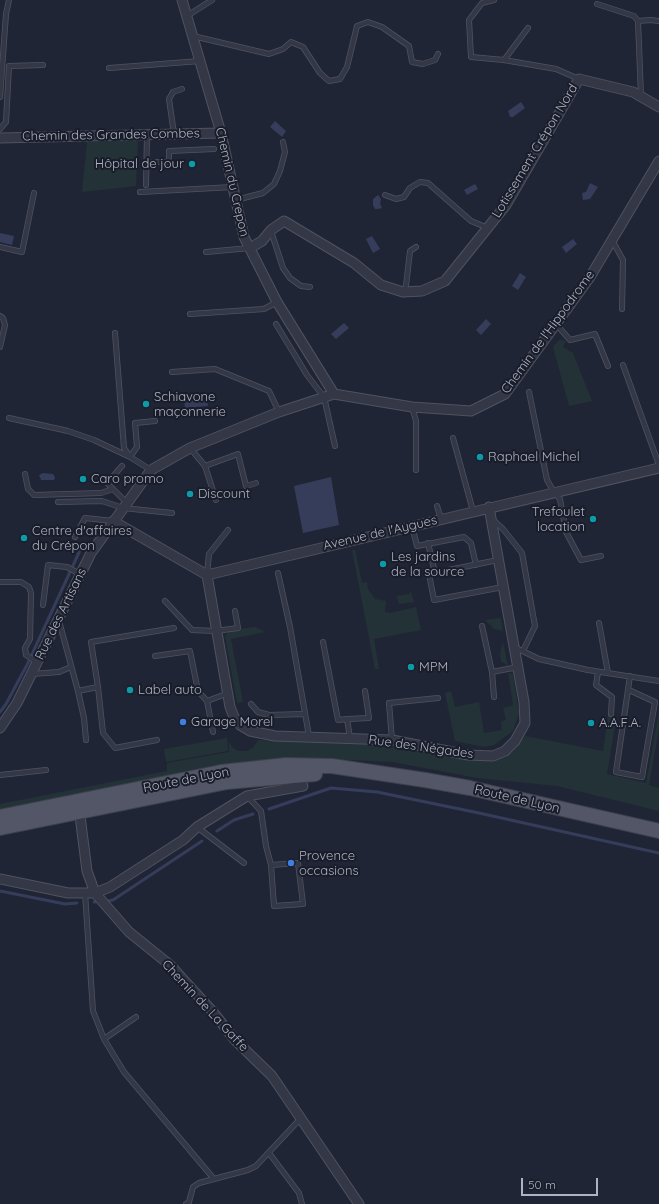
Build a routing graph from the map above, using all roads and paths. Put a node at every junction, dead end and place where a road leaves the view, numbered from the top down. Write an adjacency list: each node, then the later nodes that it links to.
1 (9, 0): 19 (lane)
2 (182, 0): 6 (street, Chemin du Crepon)
3 (212, 0): 6 (lane)
4 (494, 0): 12 (lane)
5 (598, 4): 7 (lane)
6 (187, 16): 10 (street, Chemin du Crepon)
7 (638, 21): 8 (lane); 18 (lane)
8 (659, 21)
9 (528, 28): 12 (lane)
10 (193, 36): 11 (lane); 13 (street, Chemin du Crepon)
11 (438, 54)
12 (504, 60): 16 (lane)
13 (200, 61): 15 (lane); 21 (street, Chemin du Crepon)
14 (42, 65): 22 (lane)
15 (109, 68)
16 (579, 79): 18 (street, Lotissement Crépon Nord); 35 (street, Lotissement Crépon Nord)
17 (182, 89): 24 (lane)
18 (641, 96): 20 (street, Lotissement Crépon Nord)
19 (0, 97)
20 (659, 107)
21 (221, 132): 24 (street, Chemin des Grandes Combes); 30 (street, Chemin du Crepon)
22 (1, 133): 23 (street, Chemin des Grandes Combes)
23 (148, 134): 24 (street, Chemin des Grandes Combes); 28 (lane)
24 (174, 134)
25 (283, 142): 34 (lane)
26 (214, 149): 28 (lane)
27 (659, 161): 37 (street, Chemin de l'Hippodrome)
28 (147, 162): 29 (lane)
29 (146, 185)
30 (233, 187): 31 (lane); 34 (street, Chemin du Crepon)
31 (140, 192)
32 (34, 193): 38 (lane)
33 (385, 195): 35 (lane)
34 (236, 200): 40 (street, Chemin du Crepon)
35 (488, 228): 43 (street, Lotissement Crépon Nord)
36 (271, 230): 40 (street, Lotissement Crépon Nord); 42 (lane); 43 (street, Lotissement Crépon Nord)
37 (612, 240): 45 (lane); 49 (street, Chemin de l'Hippodrome)
38 (0, 247)
39 (416, 247): 43 (lane)
40 (250, 248): 41 (lane); 44 (street, Chemin du Crepon)
41 (206, 252)
42 (310, 287)
43 (403, 292)
44 (277, 302): 46 (lane); 56 (street, Chemin du Crepon)
45 (622, 309)
46 (190, 314)
47 (0, 316): 51 (lane)
48 (276, 324): 57 (lane)
49 (556, 324): 53 (lane); 58 (street, Chemin de l'Hippodrome)
50 (115, 333): 65 (lane)
51 (0, 346)
52 (623, 365): 68 (lane)
53 (608, 366)
54 (172, 372): 59 (lane)
55 (529, 392): 74 (lane)
56 (334, 394): 57 (street, Rue des Artisans); 58 (street, Chemin de l'Hippodrome)
57 (324, 397): 59 (street, Rue des Artisans); 63 (lane)
58 (412, 407): 70 (lane)
59 (279, 412): 64 (street, Rue des Artisans)
60 (9, 418): 65 (lane)
61 (155, 421): 65 (lane)
62 (453, 438): 80 (lane)
63 (335, 446)
64 (190, 448): 67 (lane); 69 (street, Rue des Artisans)
65 (130, 457): 69 (lane)
66 (122, 466): 73 (lane)
67 (204, 466): 72 (lane); 75 (lane)
68 (659, 466): 74 (street, Avenue de l'Aygues)
69 (151, 470): 77 (street, Rue des Artisans)
70 (416, 470)
71 (25, 474): 73 (lane)
72 (256, 483)
73 (112, 489): 77 (lane)
74 (554, 492): 79 (street, Avenue de l'Aygues); 89 (lane)
75 (216, 500)
76 (58, 502): 77 (lane)
77 (125, 506): 81 (lane); 84 (street, Rue des Artisans)
78 (437, 506): 83 (lane)
79 (489, 508): 80 (street, Avenue de l'Aygues); 82 (street, Rue des Négades)
80 (473, 511): 83 (street, Avenue de l'Aygues)
81 (172, 513)
82 (491, 518): 90 (street, Rue des Négades); 107 (lane)
83 (441, 519): 85 (street, Avenue de l'Aygues)
84 (113, 521): 87 (lane); 94 (street, Rue des Artisans); 95 (street)
85 (412, 526): 88 (lane); 95 (street, Avenue de l'Aygues)
86 (228, 530): 95 (lane)
87 (75, 537)
88 (428, 543): 91 (lane); 93 (lane)
89 (601, 556)
90 (498, 560): 91 (lane); 97 (street, Rue des Négades)
91 (476, 565): 93 (lane)
92 (278, 573): 127 (lane)
93 (435, 573): 97 (lane)
94 (80, 574): 99 (lane); 101 (street, Rue des Artisans)
95 (207, 575): 105 (street, Rue des Négades)
96 (0, 582): 109 (lane)
97 (503, 587): 107 (street, Rue des Négades)
98 (165, 601): 105 (lane)
99 (43, 605)
100 (235, 611): 105 (lane)
101 (58, 618): 109 (street, Rue des Artisans); 110 (lane)
102 (600, 623): 114 (lane)
103 (482, 626): 112 (lane)
104 (174, 628): 118 (lane)
105 (216, 631): 122 (street, Rue des Négades)
106 (323, 642): 129 (lane)
107 (518, 649): 111 (street, Rue des Négades); 113 (lane)
108 (155, 656): 125 (lane)
109 (37, 662): 115 (street, Rue des Artisans)
110 (71, 667): 115 (lane); 119 (lane)
111 (518, 667): 112 (lane); 136 (street, Rue des Négades)
112 (492, 672): 123 (lane)
113 (598, 672): 114 (lane); 128 (lane)
114 (608, 673): 116 (lane)
115 (32, 674): 130 (street, Rue des Artisans)
116 (630, 676): 117 (lane); 120 (lane)
117 (659, 681)
118 (98, 687): 119 (lane); 135 (lane)
119 (78, 690): 134 (lane)
120 (629, 690): 120 (lane)
121 (365, 691): 129 (lane)
122 (226, 694): 125 (lane); 132 (street, Rue des Négades)
123 (494, 697)
124 (438, 698): 136 (lane)
125 (207, 702): 131 (lane)
126 (251, 704): 127 (lane)
127 (305, 714): 132 (lane)
128 (611, 714)
129 (347, 719): 133 (lane)
130 (0, 728)
131 (212, 732)
132 (309, 736): 133 (street, Rue des Négades)
133 (350, 738): 136 (street, Rue des Négades)
134 (86, 740)
135 (157, 740)
136 (392, 740)
137 (46, 770): 138 (lane)
138 (0, 775)
139 (303, 786): 140 (street)
140 (247, 796): 143 (street); 147 (lane)
141 (79, 807): 142 (main road, Route de Lyon); 144 (main road, Route de Lyon); 145 (main road, Route de Lyon); 150 (street, Chemin de La Gaffe)
142 (0, 817)
143 (197, 826): 146 (lane); 150 (street)
144 (0, 828)
145 (659, 831)
146 (244, 863)
147 (271, 866): 147 (lane)
148 (0, 879): 149 (street)
149 (85, 893): 150 (street); 152 (lane)
150 (95, 893): 153 (street, Chemin de La Gaffe)
151 (136, 1017): 152 (lane)
152 (104, 1039): 155 (lane)
153 (301, 1118): 154 (lane); 158 (street, Chemin de La Gaffe)
154 (269, 1153): 155 (lane); 157 (lane)
155 (214, 1179): 156 (lane)
156 (188, 1203)
157 (302, 1204)
158 (358, 1204)

